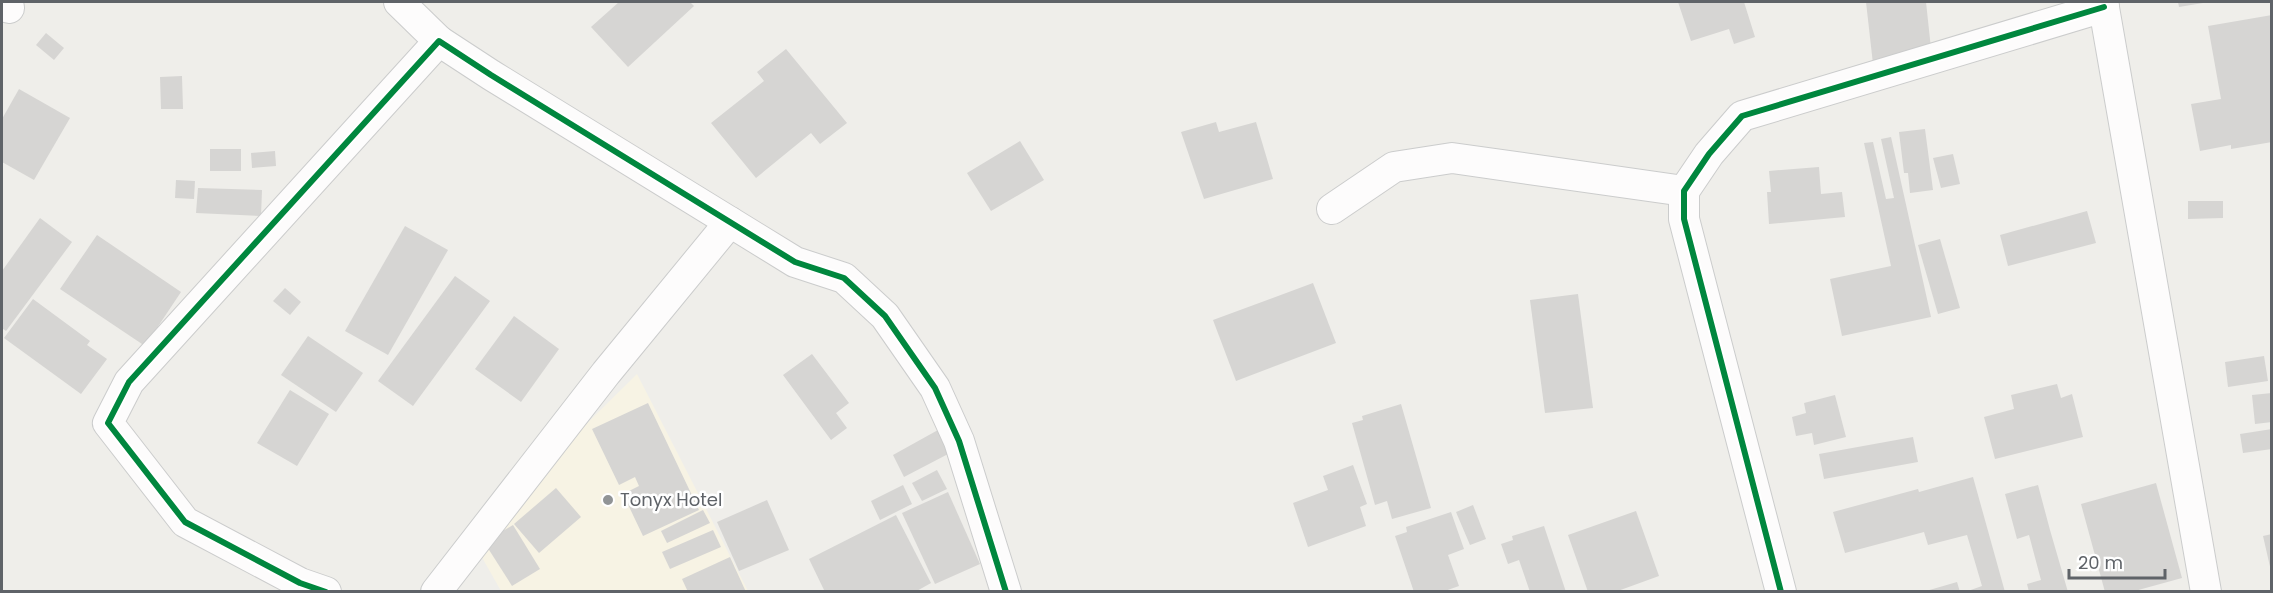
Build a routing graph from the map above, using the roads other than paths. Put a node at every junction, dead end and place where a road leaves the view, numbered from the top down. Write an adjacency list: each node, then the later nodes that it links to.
1 (399, 2): 3 (street)
2 (2103, 4): 4 (street); 11 (street)
3 (439, 41): 6 (street); 7 (street)
4 (1684, 191): 5 (street); 10 (street)
5 (1332, 209)
6 (730, 222): 8 (street); 9 (street)
7 (326, 591)
8 (436, 591)
9 (1006, 591)
10 (1781, 591)
11 (2206, 591)

